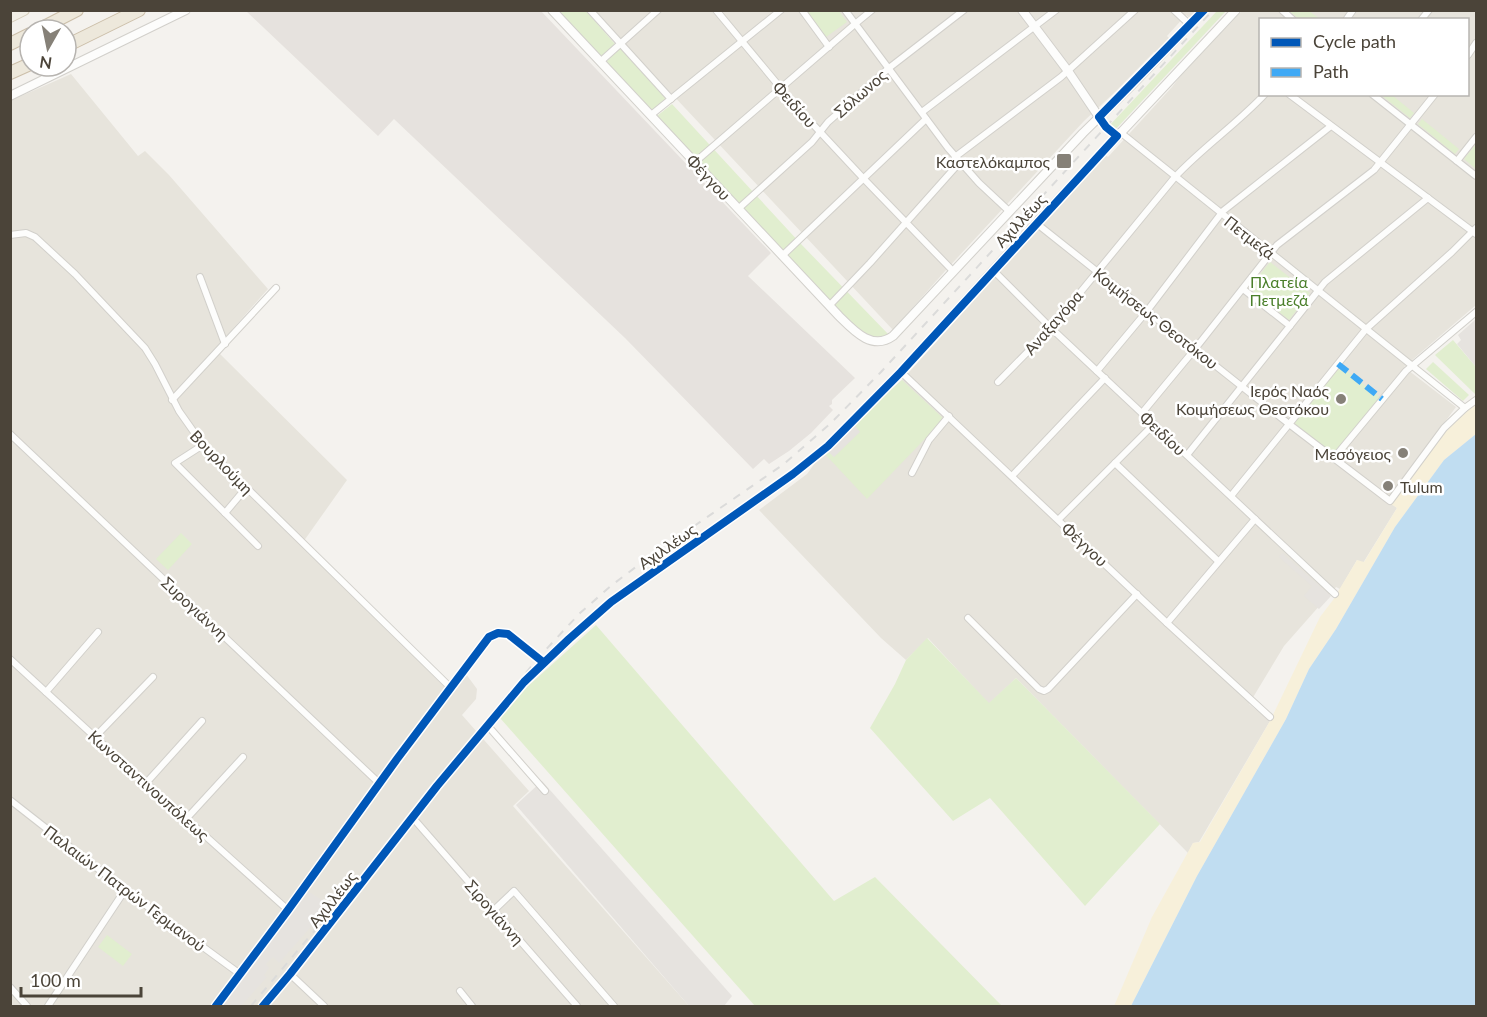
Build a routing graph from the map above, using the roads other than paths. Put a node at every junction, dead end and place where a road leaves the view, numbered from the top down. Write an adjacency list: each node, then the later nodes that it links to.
1 (24, 10): 21 (main road)
2 (78, 10): 22 (highway)
3 (123, 10): 26 (highway)
4 (140, 10): 27 (highway)
5 (186, 10): 35 (street)
6 (552, 10): 31 (street, Φέγγου)
7 (590, 10): 29 (street)
8 (658, 10): 29 (street)
9 (716, 10): 28 (street, Φειδίου)
10 (781, 10): 28 (street)
11 (802, 10): 30 (street)
12 (845, 10): 23 (street)
13 (872, 10): 23 (street)
14 (964, 10): 32 (street, Σόλωνος)
15 (1022, 10): 25 (street)
16 (1056, 10): 25 (street)
17 (1135, 10): 33 (street)
18 (1174, 10): 24 (street)
19 (1204, 10): 24 (street)
20 (1236, 10): 48 (street, Αχιλλέως)
21 (10, 17)
22 (62, 18)
23 (855, 24): 30 (street); 32 (street)
24 (1191, 25): 43 (street)
25 (1034, 27): 33 (street); 41 (street)
26 (78, 32)
27 (78, 40)
28 (741, 42): 34 (street, Φειδίου); 40 (street)
29 (620, 44): 31 (street); 40 (street)
30 (829, 46): 34 (street)
31 (600, 62): 42 (street, Φέγγου)
32 (889, 68): 41 (street); 47 (street, Σόλωνος)
33 (1068, 71): 43 (street); 50 (street)
34 (780, 89): 47 (street, Φειδίου); 52 (street)
35 (10, 96)
36 (1264, 96): 55 (street, Αναξαγόρα)
37 (1292, 96): 46 (street)
38 (1375, 96): 45 (street)
39 (1433, 96): 45 (street)
40 (671, 99): 42 (street)
41 (922, 112): 44 (street)
42 (651, 115): 52 (street, Φέγγου)
43 (1100, 117): 59 (street)
44 (926, 119): 50 (street); 56 (street)
45 (1411, 125): 51 (street); 53 (street)
46 (1331, 126): 53 (street); 60 (street)
47 (820, 132): 56 (street, Φειδίου); 58 (street, Σόλωνος)
48 (1120, 132): 55 (street, Πετμεζά); 62 (street, Αχιλλέως)
49 (1476, 136): 51 (street)
50 (957, 160): 59 (street); 61 (street)
51 (1457, 161): 54 (street)
52 (695, 162): 58 (street, Φέγγου)
53 (1381, 162): 57 (street); 65 (street)
54 (1476, 176)
55 (1175, 177): 60 (street, Πετμεζά); 69 (street, Αναξαγόρα)
56 (863, 178): 61 (street, Φειδίου); 66 (street)
57 (1428, 198): 63 (street); 73 (street)
58 (738, 209): 66 (street, Φέγγου)
59 (1009, 211): 68 (street)
60 (1221, 214): 65 (street, Πετμεζά); 75 (street)
61 (906, 222): 68 (street, Φειδίου); 74 (street)
62 (1036, 223): 67 (street, Αχιλλέως); 69 (street, Κοιμήσεως Θεοτόκου)
63 (1475, 231): 79 (street)
64 (10, 235): 88 (street, Βουρλούμη)
65 (1271, 254): 72 (street); 73 (street, Πετμεζά)
66 (782, 256): 74 (street, Φέγγου)
67 (993, 270): 78 (street, Φειδίου); 84 (street, Αχιλλέως)
68 (953, 271): 74 (street, Φέγγου)
69 (1097, 271): 75 (street, Κοιμήσεως Θεοτόκου); 78 (street, Αναξαγόρα)
70 (200, 277): 80 (street)
71 (276, 288): 80 (street)
72 (1243, 289): 77 (street); 81 (street)
73 (1318, 290): 77 (street); 79 (street, Πετμεζά)
74 (829, 306)
75 (1147, 311): 81 (street, Κοιμήσεως Θεοτόκου); 83 (street)
76 (1476, 312): 82 (street)
77 (1290, 326): 87 (street)
78 (1051, 328): 83 (street, Φειδίου); 86 (street, Αναξαγόρα)
79 (1366, 329): 82 (street, Πετμεζά); 94 (street)
80 (225, 344): 88 (street)
81 (1195, 349): 87 (street, Κοιμήσεως Θεοτόκου); 91 (street)
82 (1411, 366): 90 (street, Πετμεζά); 98 (street)
83 (1097, 371): 85 (street, Φειδίου)
84 (901, 372): 92 (street, Φέγγου); 115 (street, Αχιλλέως)
85 (1105, 378): 91 (street, Φειδίου); 101 (street)
86 (998, 382)
87 (1242, 386): 94 (street, Κοιμήσεως Θεοτόκου); 97 (street)
88 (172, 400): 96 (street, Βουρλούμη)
89 (1476, 400): 90 (street)
90 (1465, 408): 98 (street, Κοιμήσεως Θεοτόκου)
91 (1142, 413): 93 (street, Φειδίου)
92 (949, 416): 100 (street); 101 (street, Φέγγου)
93 (1154, 424): 97 (street, Φειδίου); 99 (street)
94 (1289, 424): 98 (street, Κοιμήσεως Θεοτόκου); 103 (street)
95 (10, 434): 125 (street, Συρογιάννη)
96 (203, 445): 102 (street, Βουρλούμη); 104 (street)
97 (1187, 455): 103 (street, Φειδίου)
98 (1334, 458)
99 (1115, 463): 105 (street); 108 (street)
100 (912, 473)
101 (1012, 476): 105 (street, Φέγγου)
102 (246, 488): 104 (street); 117 (street, Βουρλούμη)
103 (1231, 496): 106 (street, Φειδίου)
104 (225, 513): 107 (street)
105 (1059, 519): 109 (street, Φέγγου)
106 (1255, 519): 108 (street); 110 (street, Φειδίου)
107 (258, 546)
108 (1218, 561): 112 (street)
109 (1137, 594): 111 (street); 112 (street, Φέγγου)
110 (1335, 594)
111 (968, 618)
112 (1167, 623): 119 (street, Φέγγου)
113 (98, 632): 118 (street)
114 (10, 659): 118 (street, Κωνσταντινουπόλεως)
115 (543, 662): 117 (street); 121 (street, Αχιλλέως)
116 (153, 677): 122 (street)
117 (450, 687): 125 (street)
118 (46, 692): 122 (street, Κωνσταντινουπόλεως)
119 (1270, 717)
120 (202, 720): 124 (street)
121 (488, 726): 126 (street); 129 (street, Αχιλλέως)
122 (95, 737): 124 (street, Κωνσταντινουπόλεως)
123 (243, 757): 128 (street)
124 (147, 782): 128 (street, Κωνσταντινουπόλεως)
125 (379, 783): 131 (street)
126 (545, 791)
127 (10, 800): 130 (street, Παλαιών Πατρών Γερμανού)
128 (188, 818): 131 (street, Κωνσταντινουπόλεως)
129 (413, 818): 132 (street, Σιρογιάννη); 134 (street, Αχιλλέως)
130 (125, 890): 133 (street, Παλαιών Πατρών Γερμανού); 138 (street)
131 (288, 910): 133 (street)
132 (493, 911): 143 (street, Σιρογιάννη); 144 (street)
133 (240, 974): 139 (street)
134 (290, 974): 140 (street, Αχιλλέως); 141 (street)
135 (10, 987): 137 (street)
136 (460, 991): 142 (street)
137 (27, 1006)
138 (48, 1006)
139 (216, 1006)
140 (263, 1006)
141 (324, 1006)
142 (472, 1006)
143 (577, 1006)
144 (614, 1006)

